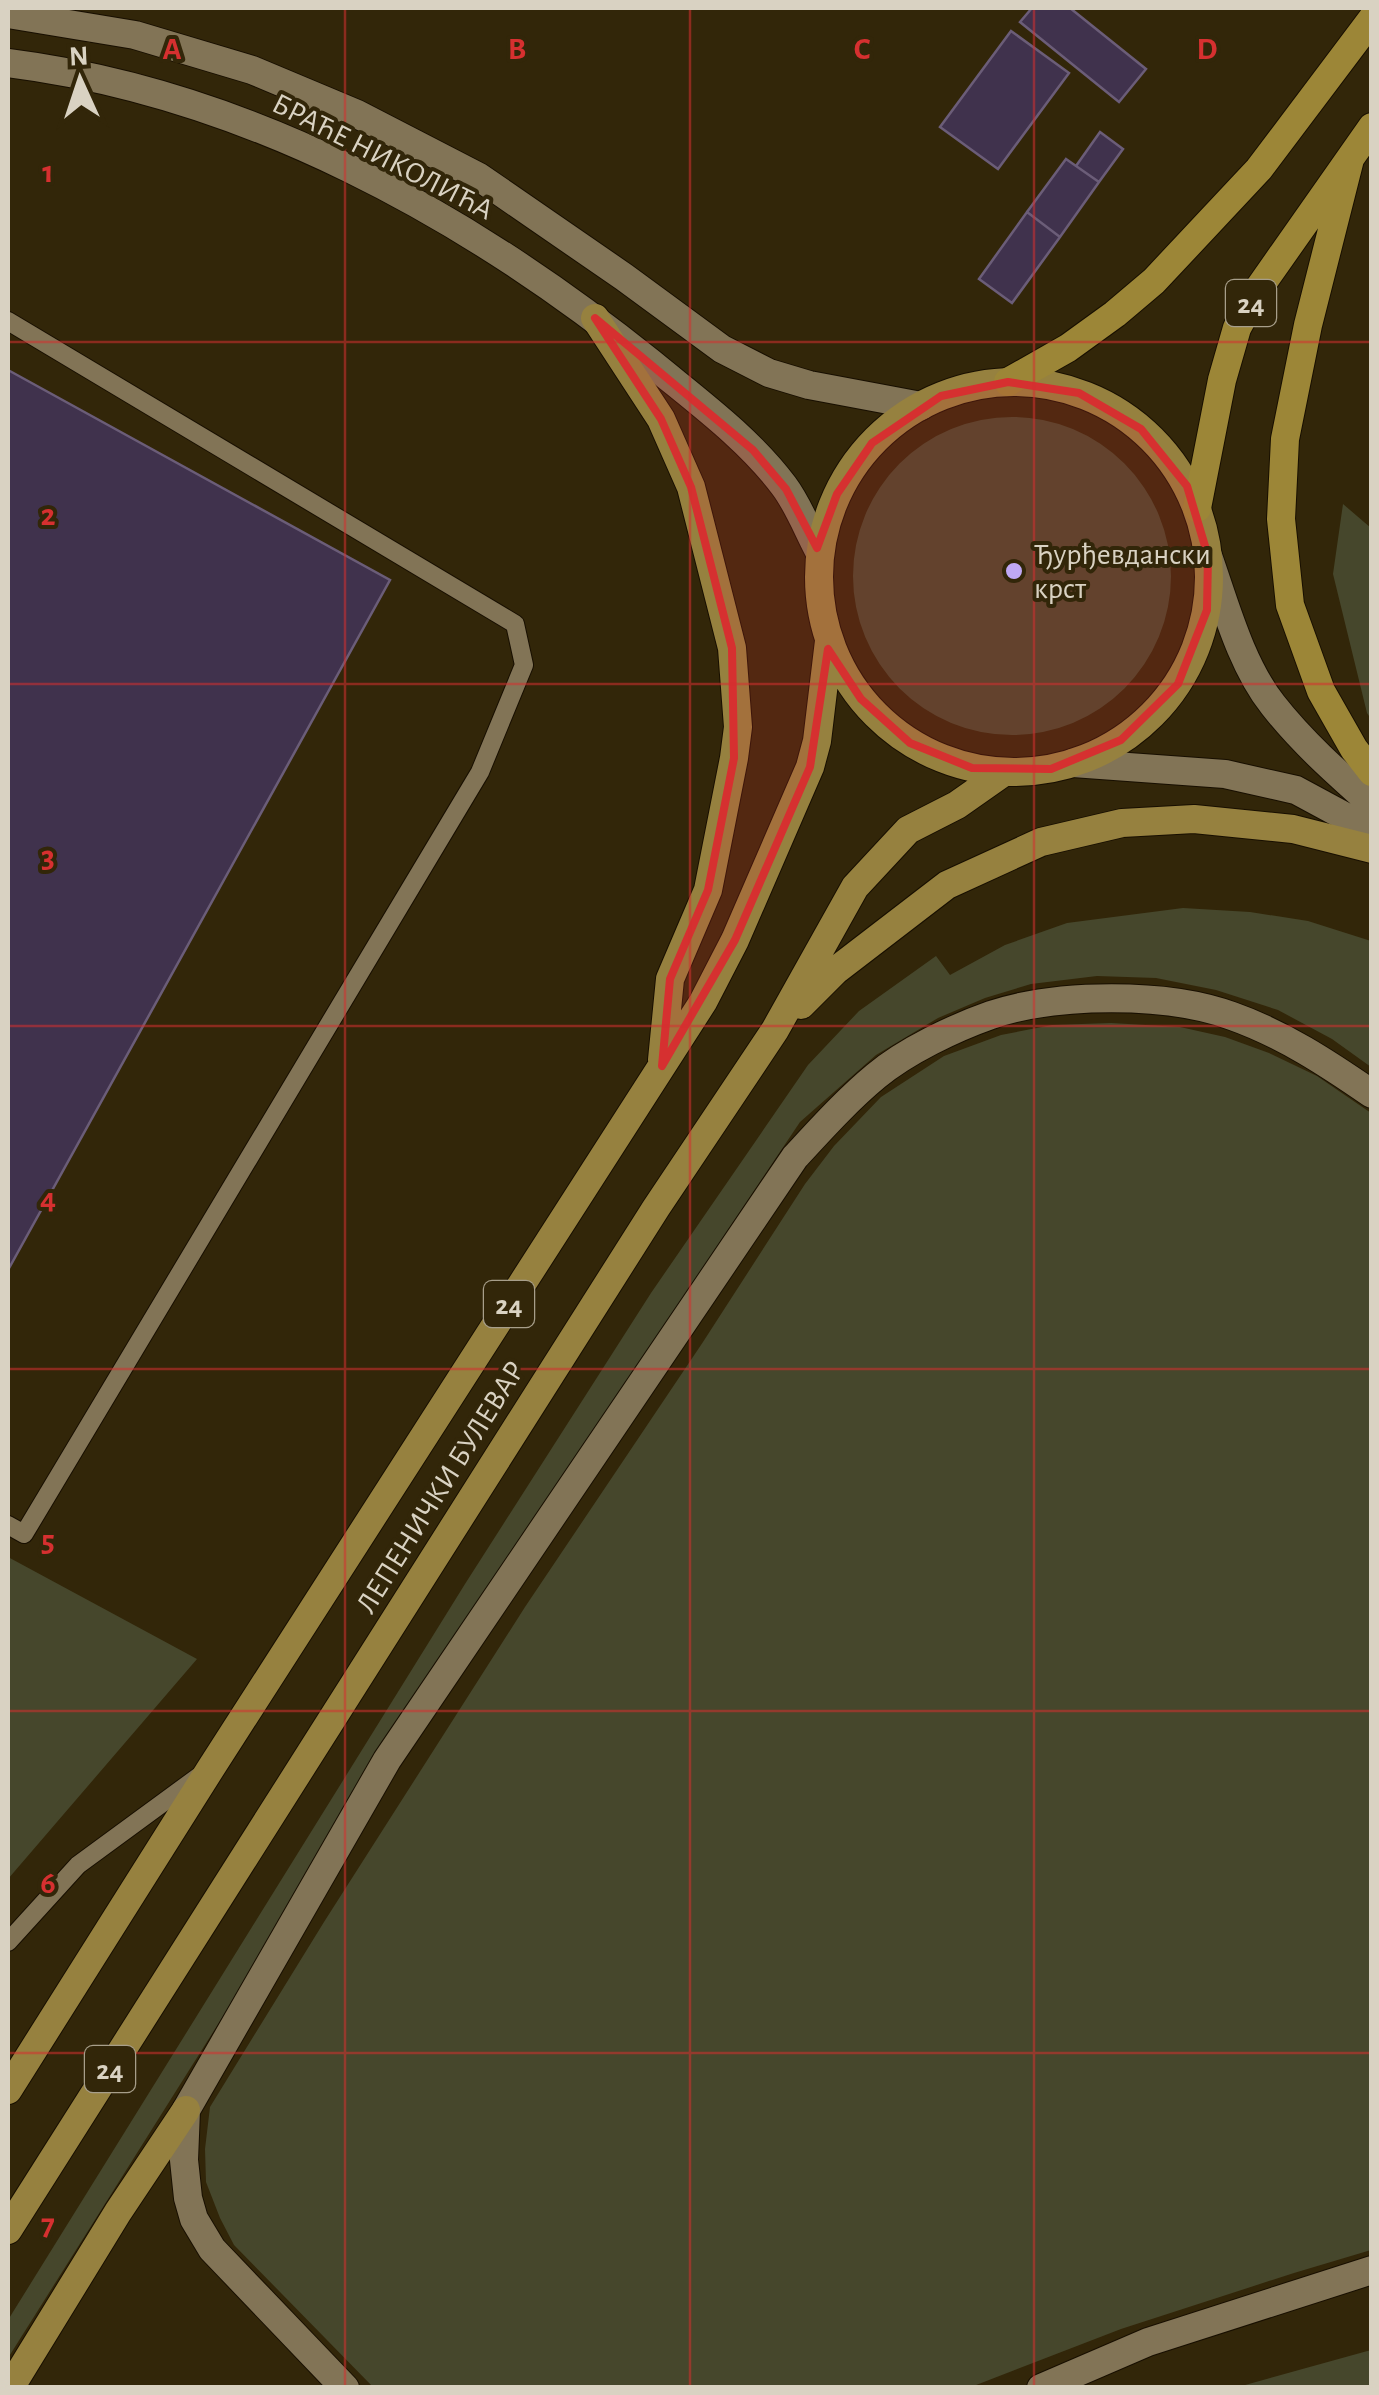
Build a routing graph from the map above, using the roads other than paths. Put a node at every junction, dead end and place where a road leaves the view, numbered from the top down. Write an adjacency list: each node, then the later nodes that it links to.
1 (8, 14): 9 (street, БРАЋЕ НИКОЛИЋА)
2 (1372, 18): 8 (highway, 24)
3 (8, 63): 6 (street, БРАЋЕ НИКОЛИЋА)
4 (1372, 127): 5 (highway, 24)
5 (1350, 159): 10 (highway, 24); 16 (highway)
6 (595, 318): 11 (street, БРАЋЕ НИКОЛИЋА); 21 (main road)
7 (8, 321): 23 (lane)
8 (1008, 382): 9 (main road, 24); 10 (main road, 24)
9 (921, 406): 11 (main road, 24)
10 (1197, 508): 12 (main road, 24)
11 (820, 553): 13 (main road, 24)
12 (1208, 556): 14 (main road, 24); 17 (street)
13 (829, 641): 15 (main road, 24); 21 (main road, ЛЕПЕНИЧКИ БУЛЕВАР / 24)
14 (1073, 763): 15 (main road, 24); 18 (street)
15 (1004, 772): 20 (main road, ЛЕПЕНИЧКИ БУЛЕВАР / 24)
16 (1372, 772)
17 (1372, 804)
18 (1372, 831)
19 (1372, 849): 20 (main road)
20 (775, 1030): 28 (main road, ЛЕПЕНИЧКИ БУЛЕВАР / 24)
21 (662, 1066): 24 (main road, ЛЕПЕНИЧКИ БУЛЕВАР / 24)
22 (1372, 1094): 27 (street)
23 (8, 1524)
24 (211, 1768): 25 (lane); 26 (main road, ЛЕПЕНИЧКИ БУЛЕВАР / 24)
25 (8, 1942)
26 (8, 2090)
27 (186, 2110): 30 (main road); 31 (street)
28 (8, 2230)
29 (1372, 2270): 32 (street)
30 (10, 2388)
31 (344, 2388)
32 (1041, 2388)

